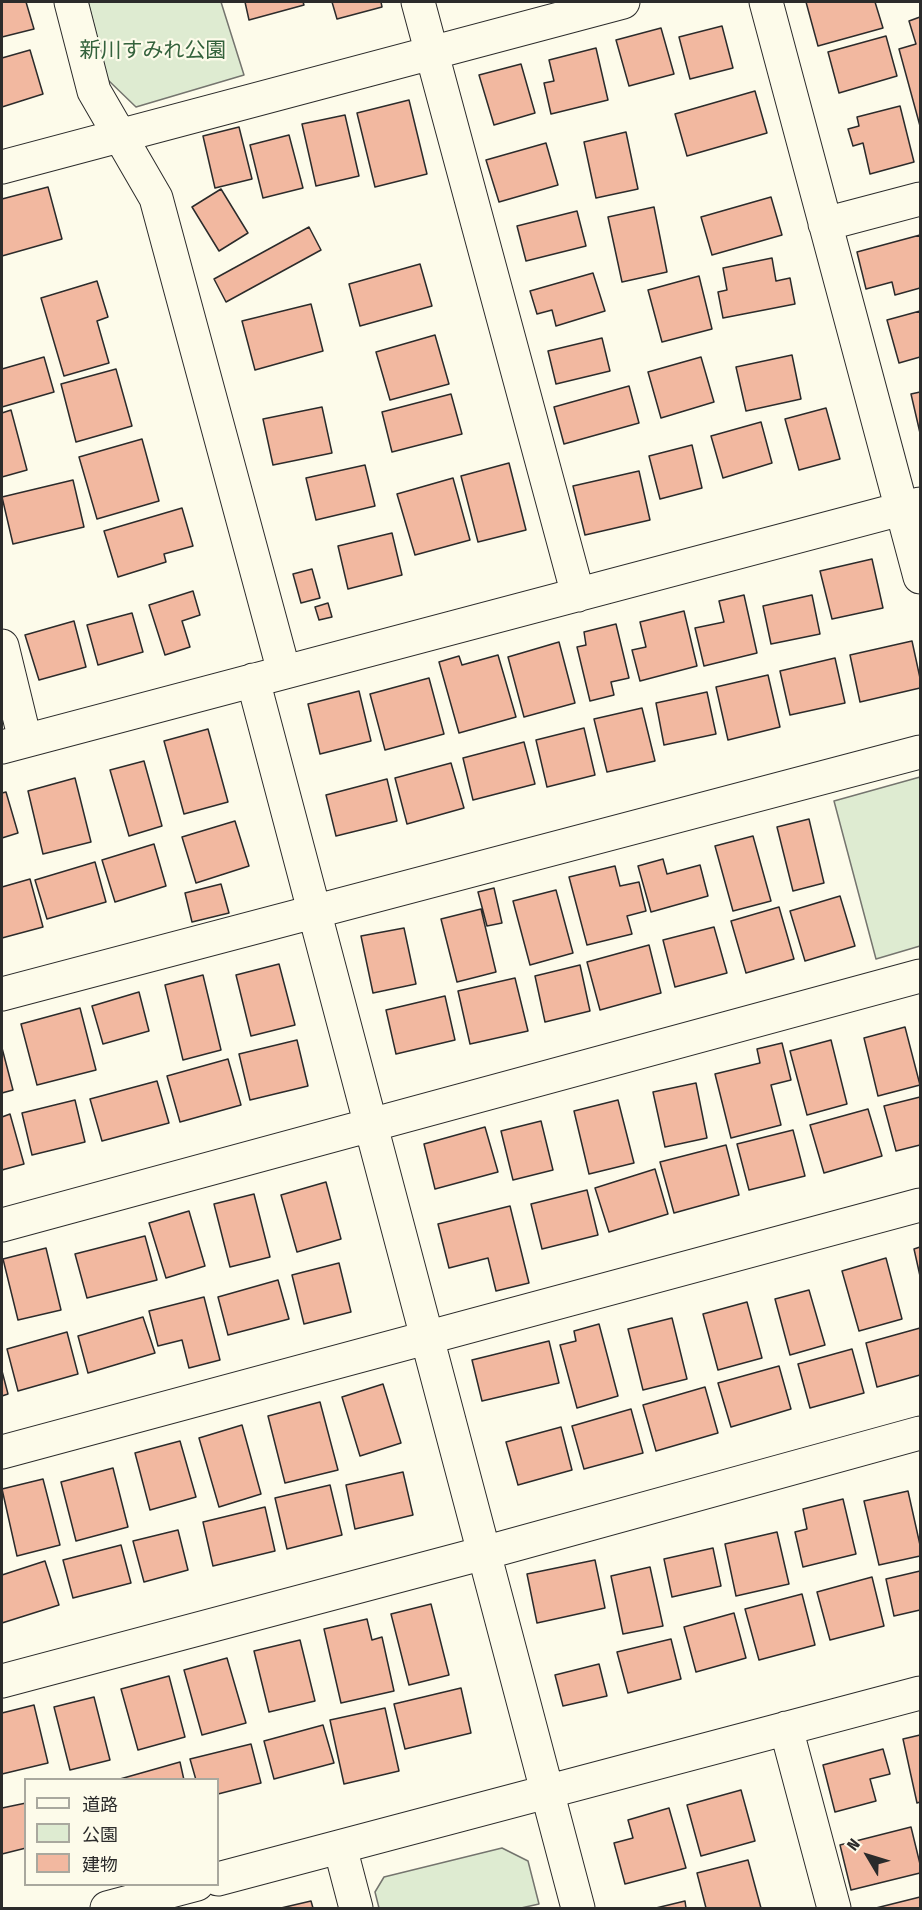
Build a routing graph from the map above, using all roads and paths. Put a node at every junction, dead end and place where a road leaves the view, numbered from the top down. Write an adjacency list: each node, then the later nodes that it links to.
1 (71, 2): 6 (street)
2 (418, 2): 5 (street)
3 (623, 2): 5 (street)
4 (766, 2): 9 (street)
5 (431, 52): 6 (street); 12 (street)
6 (119, 134): 7 (street); 14 (street)
7 (2, 167)
8 (921, 199): 9 (street)
9 (825, 224): 10 (street)
10 (912, 506): 11 (street); 12 (street)
11 (921, 577)
12 (578, 595): 14 (street)
13 (2, 646): 16 (street)
14 (284, 672): 15 (street)
15 (253, 680): 16 (street); 18 (street)
16 (14, 744)
17 (921, 752): 18 (street)
18 (314, 912): 20 (street); 21 (street)
19 (921, 976): 21 (street)
20 (2, 994)
21 (370, 1125): 23 (street); 24 (street)
22 (921, 1205): 24 (street)
23 (2, 1224)
24 (427, 1338): 26 (street); 27 (street)
25 (921, 1433): 27 (street)
26 (2, 1452)
27 (484, 1552): 28 (street); 31 (street)
28 (2, 1681)
29 (921, 1693): 30 (street)
30 (786, 1728): 31 (street); 38 (street)
31 (547, 1792): 32 (street); 37 (street)
32 (339, 1847): 33 (street); 36 (street)
33 (219, 1879)
34 (190, 1886): 35 (street)
35 (125, 1906)
36 (356, 1908)
37 (578, 1908)
38 (834, 1908)

